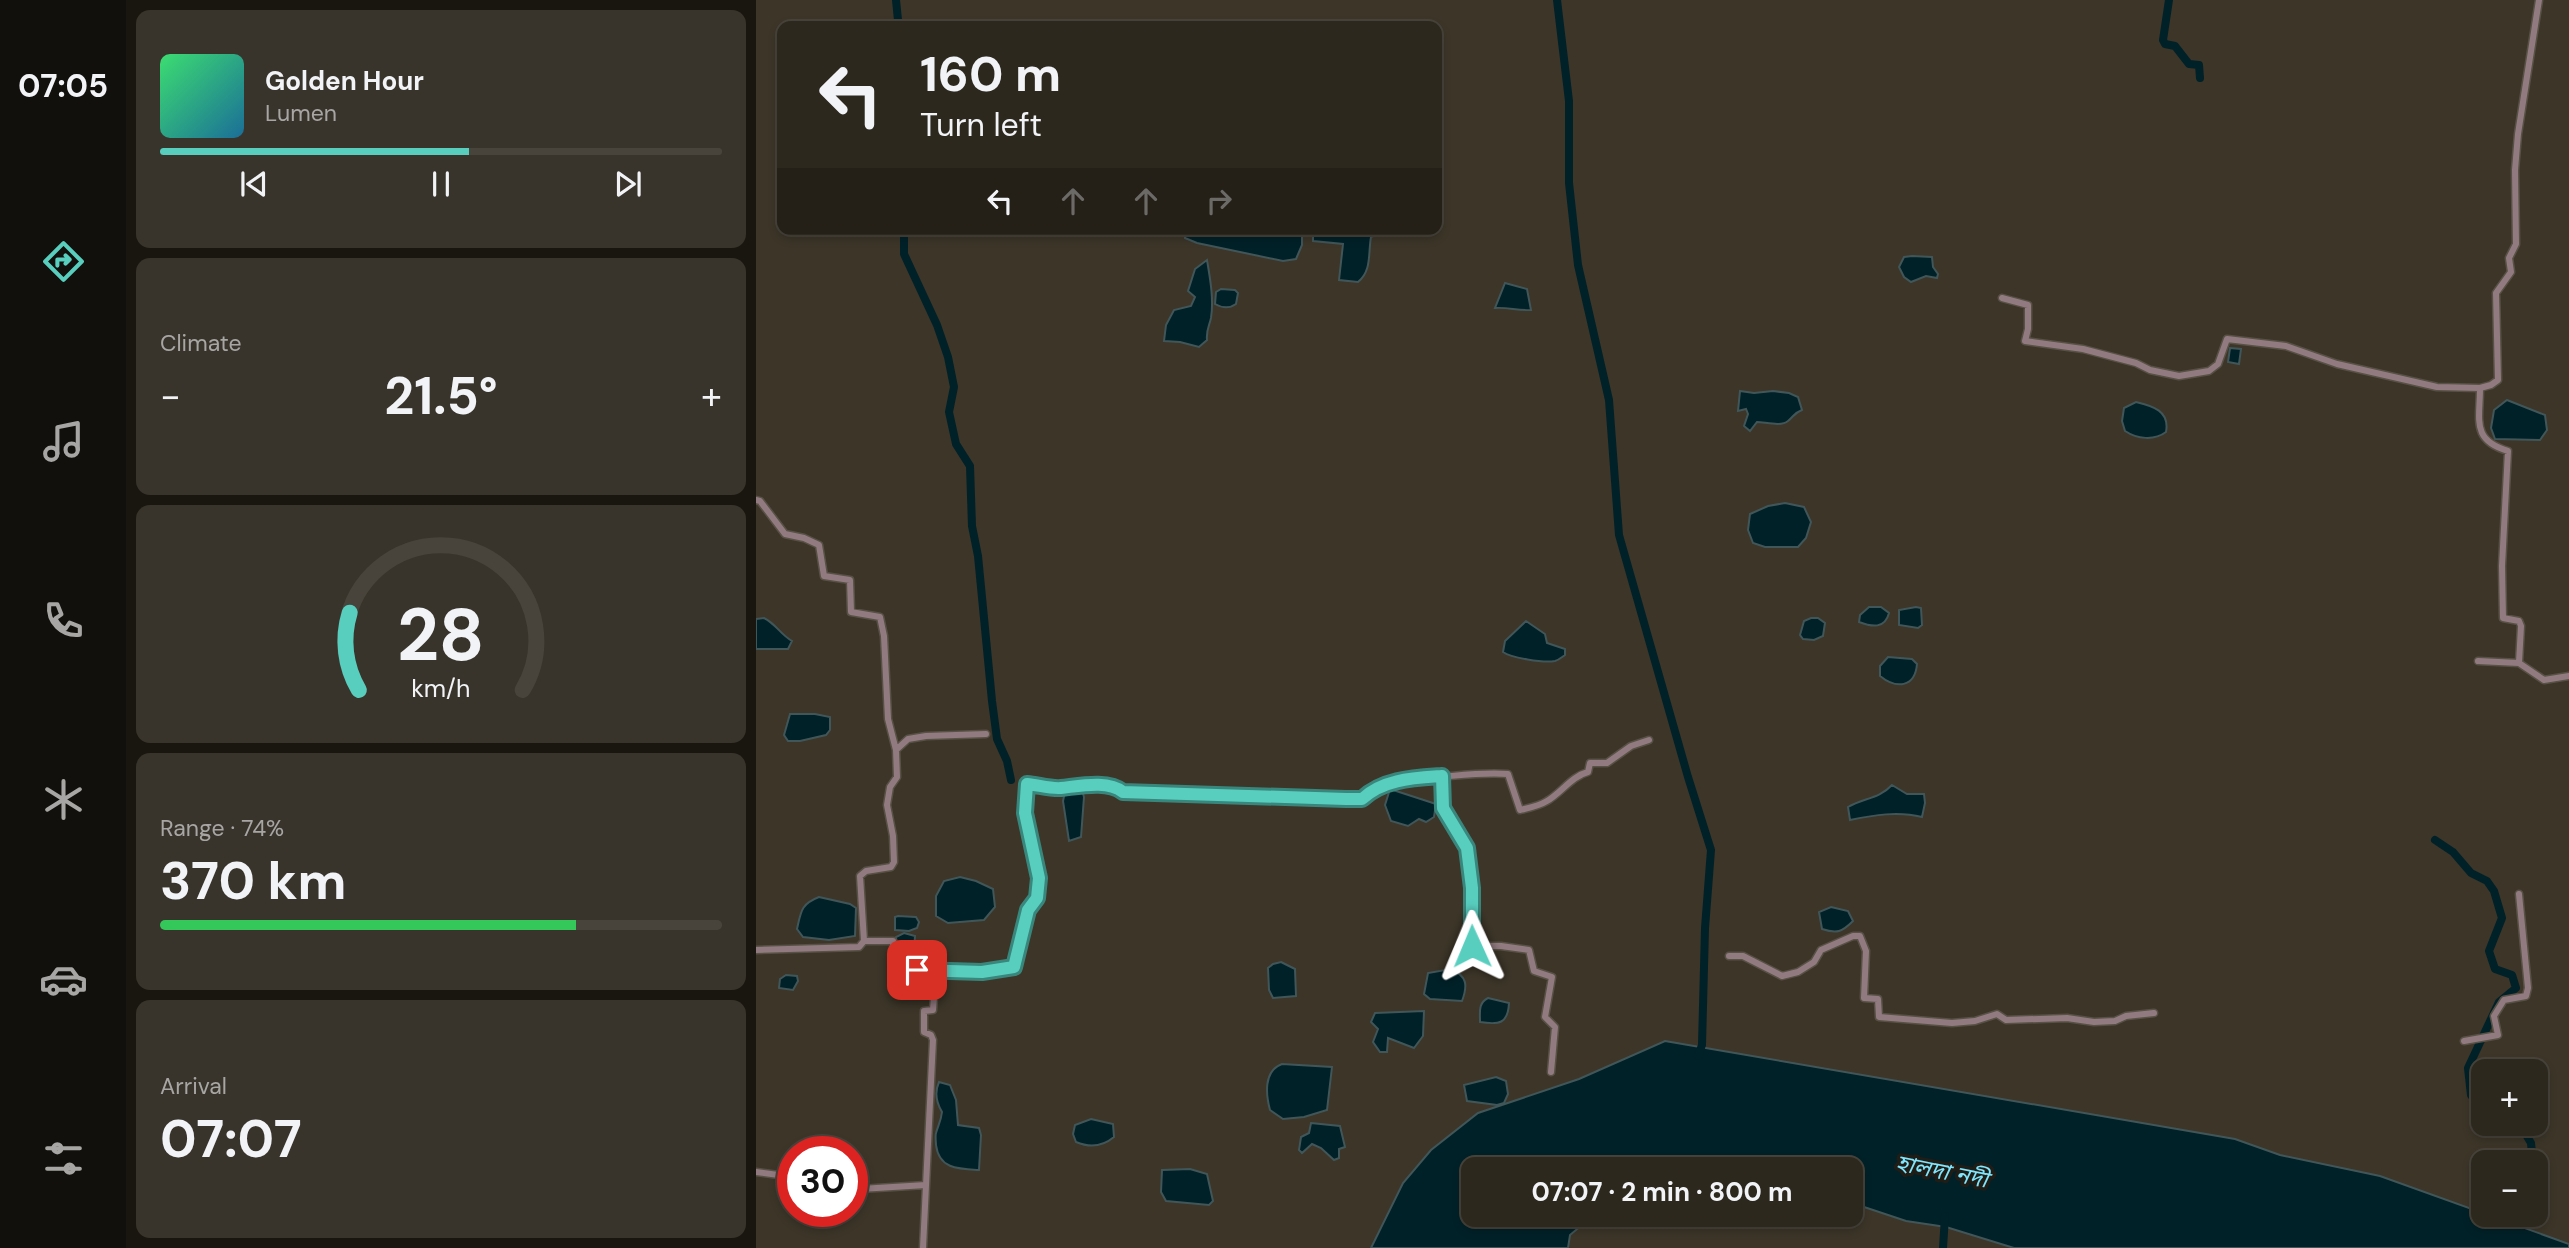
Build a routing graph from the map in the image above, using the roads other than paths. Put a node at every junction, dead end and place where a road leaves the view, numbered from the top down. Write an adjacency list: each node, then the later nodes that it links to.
1 (2539, 0): 3 (street)
2 (2002, 298): 3 (street)
3 (2480, 388): 6 (street)
4 (756, 500): 10 (street)
5 (2478, 661): 6 (street)
6 (2519, 663): 7 (street)
7 (2569, 676)
8 (986, 734): 10 (street)
9 (1650, 740): 11 (street)
10 (896, 750): 13 (street)
11 (1442, 776): 16 (street); 19 (street)
12 (2519, 894): 18 (street)
13 (864, 941): 14 (street); 16 (street)
14 (756, 950)
15 (1729, 956): 17 (street)
16 (936, 971): 22 (street)
17 (2154, 1013)
18 (2464, 1041)
19 (1552, 1072)
20 (756, 1172): 21 (street)
21 (777, 1175)
22 (926, 1185): 23 (street); 24 (street)
23 (868, 1189)
24 (923, 1248)

